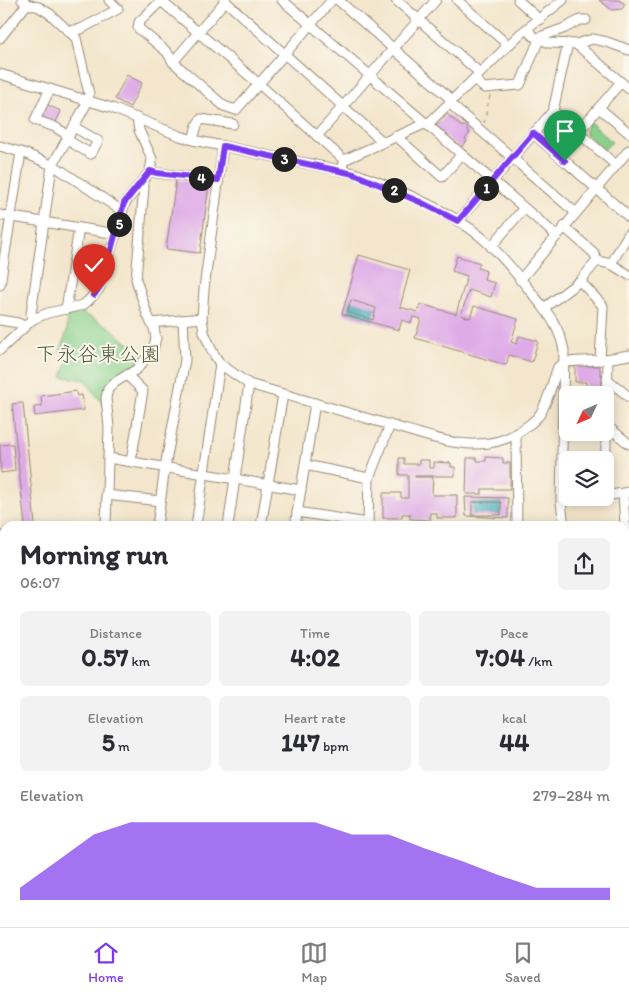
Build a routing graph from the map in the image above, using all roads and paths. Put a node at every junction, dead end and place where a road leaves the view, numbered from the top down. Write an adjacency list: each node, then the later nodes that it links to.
1 (109, 0): 19 (street)
2 (161, 0): 20 (street); 28 (street)
3 (225, 0): 20 (street); 27 (street)
4 (282, 0): 17 (street)
5 (332, 0): 17 (street)
6 (338, 0): 25 (street)
7 (396, 0): 14 (street)
8 (436, 0): 14 (street)
9 (457, 0): 24 (street)
10 (518, 0): 15 (street)
11 (563, 0): 15 (street)
12 (25, 2): 13 (street); 21 (street)
13 (39, 3): 19 (street)
14 (419, 20): 25 (street); 31 (street)
15 (540, 20): 18 (street)
16 (586, 20): 22 (street)
17 (310, 25): 27 (street); 30 (street)
18 (527, 28): 22 (street); 24 (street)
19 (68, 31): 37 (street)
20 (198, 33): 28 (street); 33 (street)
21 (0, 38)
22 (539, 39): 23 (street); 34 (street)
23 (572, 43): 26 (street); 32 (street); 41 (street)
24 (508, 45): 31 (street)
25 (394, 49): 30 (street); 38 (street)
26 (629, 50)
27 (285, 54): 33 (street); 39 (street)
28 (173, 62): 33 (street)
29 (0, 74): 35 (street)
30 (370, 76): 39 (street); 44 (street)
31 (477, 76): 34 (street); 38 (street)
32 (621, 82): 36 (street); 40 (street)
33 (259, 84): 50 (street)
34 (484, 88): 46 (path)
35 (50, 89): 37 (street); 52 (street)
36 (629, 89)
37 (88, 101): 42 (street); 45 (street)
38 (451, 102): 44 (street); 46 (street)
39 (343, 106): 50 (street); 54 (street)
40 (599, 108): 47 (street); 49 (street)
41 (553, 112): 47 (street); 48 (street)
42 (137, 118): 53 (street); 65 (street)
43 (233, 124): 53 (street)
44 (426, 125): 51 (street); 59 (street)
45 (74, 127): 52 (street); 52 (street)
46 (482, 131): 60 (street)
47 (578, 132): 62 (street)
48 (533, 133): 60 (street); 69 (street)
49 (629, 133)
50 (317, 136): 61 (street)
51 (396, 136): 54 (street); 59 (street)
52 (68, 138): 63 (street)
53 (194, 140): 56 (street)
54 (383, 142): 61 (street)
55 (0, 146): 58 (street)
56 (223, 146): 64 (street); 66 (street)
57 (629, 150): 62 (street)
58 (21, 152): 63 (street); 74 (street)
59 (461, 155): 67 (street)
60 (512, 157): 67 (street); 72 (street)
61 (344, 160): 64 (street)
62 (616, 165): 69 (street)
63 (52, 166): 71 (street); 77 (street)
64 (341, 170): 76 (street)
65 (150, 171): 66 (street); 68 (street)
66 (218, 180): 92 (street)
67 (492, 181): 70 (street); 76 (street)
68 (141, 183): 71 (street); 96 (street)
69 (596, 188): 72 (street); 75 (street)
70 (524, 208): 82 (street); 83 (street)
71 (122, 211): 81 (street)
72 (576, 213): 78 (street)
73 (0, 215): 74 (street)
74 (10, 217): 77 (street); 89 (street)
75 (629, 217)
76 (458, 221): 83 (street)
77 (44, 222): 79 (street); 93 (street)
78 (564, 227): 82 (street); 84 (street)
79 (79, 228): 81 (street); 91 (street)
80 (629, 233): 85 (street)
81 (117, 234): 91 (street)
82 (556, 236): 87 (street)
83 (491, 246): 87 (street)
84 (598, 261): 85 (street); 88 (street)
85 (611, 264): 86 (street)
86 (629, 275)
87 (520, 280): 90 (street)
88 (580, 281): 90 (street); 100 (street)
89 (0, 285)
90 (544, 308): 101 (street)
91 (66, 309): 93 (street)
92 (202, 318): 95 (street); 102 (street)
93 (32, 319): 97 (street)
94 (0, 320): 97 (street)
95 (183, 320): 96 (street); 118 (street)
96 (151, 323): 103 (street)
97 (24, 326): 98 (street)
98 (0, 350)
99 (629, 355): 100 (street)
100 (604, 359): 101 (street); 104 (street)
101 (564, 363): 112 (street); 114 (street)
102 (220, 364): 105 (street); 119 (street)
103 (127, 375): 115 (street); 116 (street)
104 (607, 379): 106 (street); 108 (street)
105 (249, 384): 107 (street); 121 (street)
106 (607, 386)
107 (283, 394): 109 (street); 122 (street)
108 (629, 397)
109 (315, 403): 110 (street); 117 (street)
110 (390, 425): 112 (street); 120 (street)
111 (614, 432): 113 (street)
112 (516, 434): 137 (street)
113 (629, 444)
114 (564, 451)
115 (108, 458): 116 (street); 125 (street)
116 (131, 462): 118 (street)
117 (305, 464): 120 (street); 123 (street)
118 (165, 467): 119 (street); 126 (street)
119 (204, 474): 121 (street); 131 (street)
120 (369, 478): 136 (street)
121 (235, 479): 122 (street); 132 (street)
122 (268, 484): 123 (street); 133 (street)
123 (301, 490): 128 (street)
124 (626, 493): 139 (street)
125 (106, 495): 126 (street); 129 (street)
126 (160, 501): 130 (street)
127 (562, 506): 138 (street)
128 (297, 512): 134 (street); 135 (street)
129 (106, 521)
130 (158, 521)
131 (197, 521)
132 (229, 521)
133 (262, 521)
134 (296, 521)
135 (346, 521)
136 (368, 521)
137 (517, 521)
138 (563, 521)
139 (625, 521)

